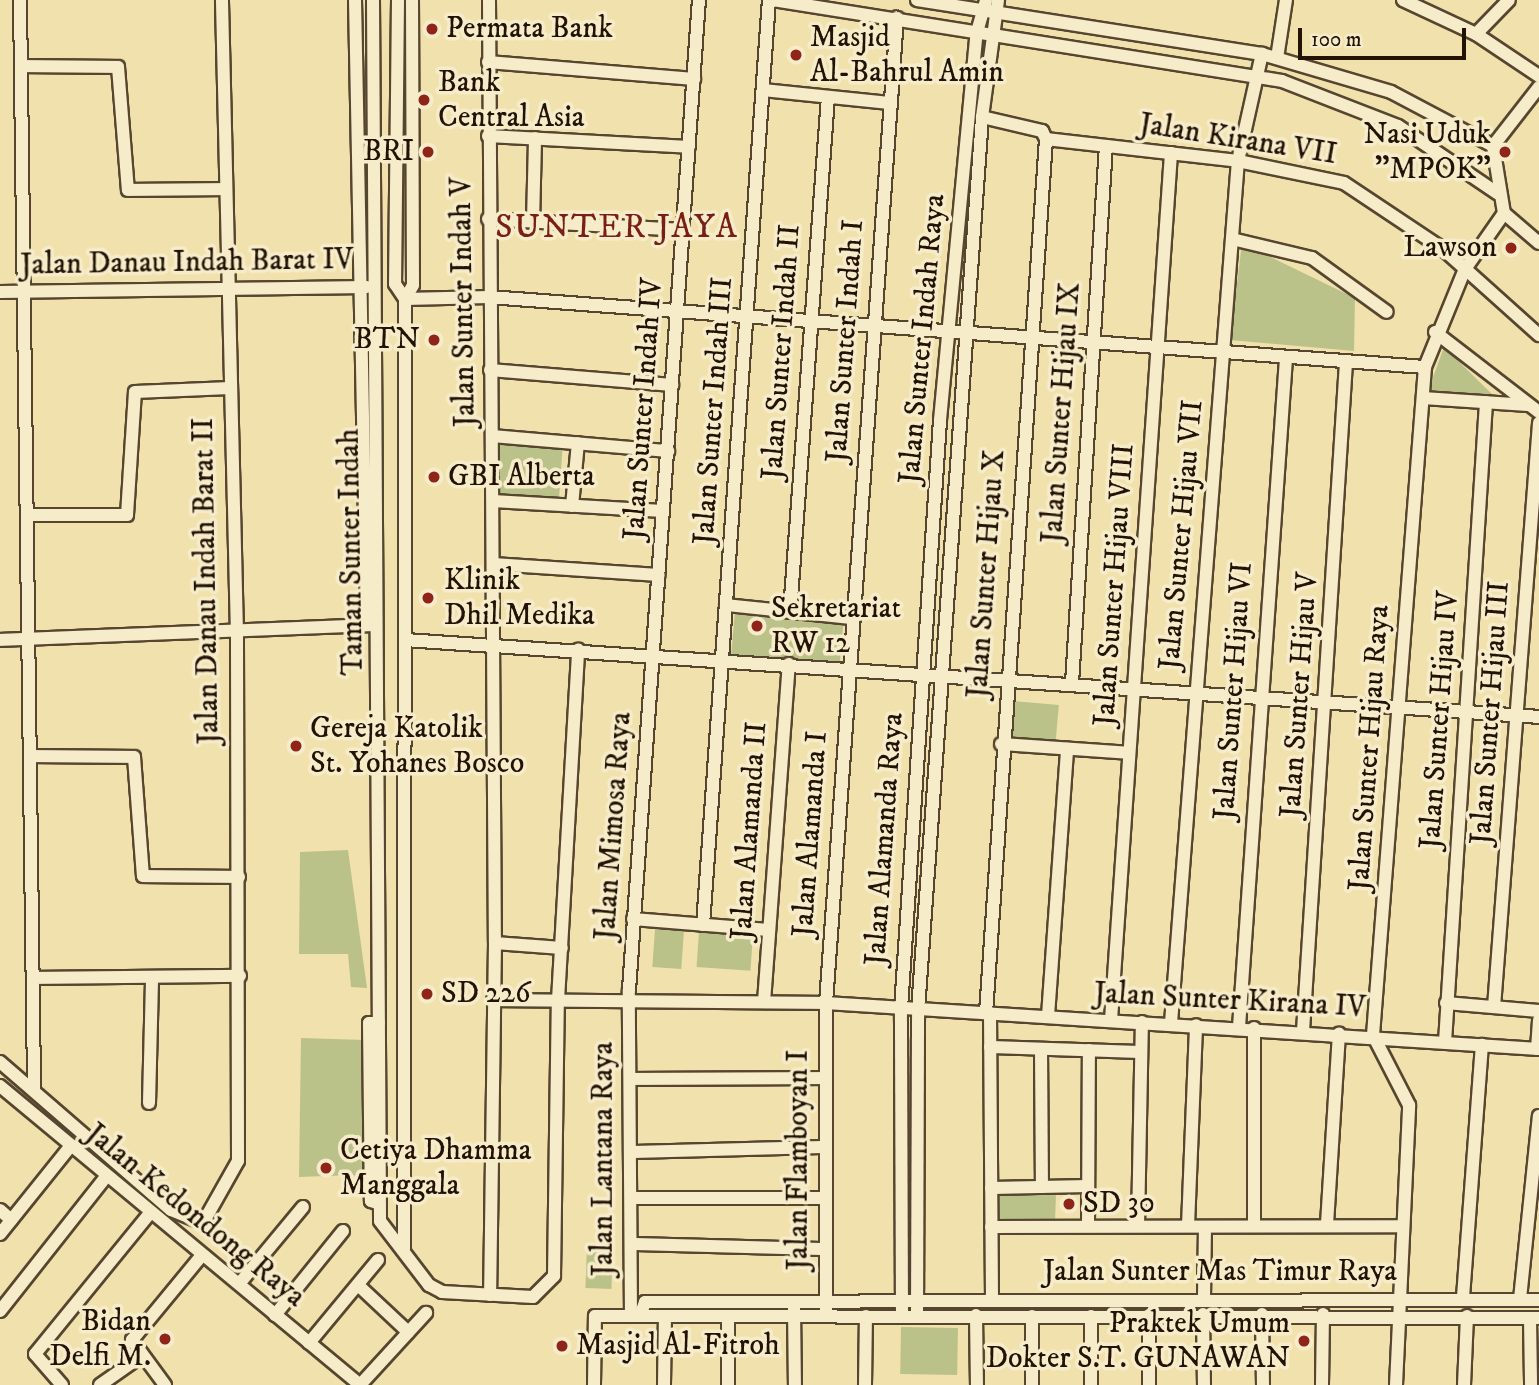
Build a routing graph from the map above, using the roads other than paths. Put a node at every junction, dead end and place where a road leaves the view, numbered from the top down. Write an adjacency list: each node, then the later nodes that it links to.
1 (20, 0): 21 (street)
2 (222, 0): 40 (street, Jalan Danau Indah Barat II)
3 (355, 0): 50 (street)
4 (373, 0): 49 (street, Taman Sunter Indah)
5 (398, 0): 31 (street)
6 (412, 0): 29 (street)
7 (489, 0): 20 (street, Jalan Sunter Indah V)
8 (699, 0): 24 (street, Jalan Sunter Indah IV)
9 (771, 0): 15 (street); 26 (street, Jalan Sunter Indah III)
10 (917, 0): 14 (street)
11 (1286, 0): 19 (street)
12 (1404, 0): 17 (street)
13 (1509, 0): 17 (street)
14 (990, 6): 16 (street, Jalan Sunter Indah Raya); 18 (street)
15 (897, 18): 16 (street); 28 (street, Jalan Sunter Indah I)
16 (983, 33): 22 (street); 30 (street, Jalan Sunter Indah Raya); 62 (street, Jalan Sunter Indah Raya)
17 (1476, 34): 23 (street)
18 (1262, 54): 19 (street); 22 (street, Jalan Sunter Hijau VII)
19 (1277, 58): 36 (street)
20 (488, 62): 24 (street); 32 (street, Jalan Sunter Indah V)
21 (22, 66): 40 (street); 52 (street)
22 (1257, 75): 39 (street, Jalan Sunter Hijau VII); 41 (street)
23 (1539, 76)
24 (694, 79): 37 (street, Jalan Sunter Indah IV)
25 (1539, 87): 36 (street)
26 (763, 90): 27 (street); 58 (street, Jalan Sunter Indah III)
27 (828, 97): 28 (street); 59 (street, Jalan Sunter Indah II)
28 (890, 103): 60 (street, Jalan Sunter Indah I)
29 (412, 117): 31 (street); 55 (street)
30 (982, 117): 34 (street, Jalan Kirana VII); 62 (street, Jalan Sunter Indah Raya)
31 (396, 118): 55 (street)
32 (488, 136): 33 (street); 43 (street, Jalan Sunter Indah V)
33 (535, 138): 37 (street); 44 (street)
34 (1046, 139): 35 (street, Jalan Kirana VII); 64 (street, Jalan Sunter Hijau X)
35 (1106, 146): 38 (street, Jalan Kirana VII); 65 (street, Jalan Sunter Hijau IX)
36 (1493, 146): 41 (street)
37 (689, 147): 45 (street, Jalan Sunter Indah IV)
38 (1171, 153): 39 (street, Jalan Kirana VII); 66 (street, Jalan Sunter Hijau VIII)
39 (1238, 161): 46 (street, Jalan Sunter Hijau VII); 48 (street, Jalan Kirana VII)
40 (226, 189): 53 (street, Jalan Danau Indah Barat II)
41 (1497, 193): 42 (street)
42 (1504, 213): 47 (street); 48 (street, Jalan Sunter Hijau Raya)
43 (488, 219): 44 (street); 54 (street, Jalan Sunter Indah V)
44 (533, 222): 45 (street)
45 (683, 230): 56 (street, Jalan Sunter Indah IV)
46 (1232, 239): 57 (street); 67 (street, Jalan Sunter Hijau VII)
47 (1539, 243)
48 (1465, 269): 61 (street, Jalan Sunter Hijau Raya); 63 (street, Jalan Kirana VII)
49 (375, 286): 50 (street, Jalan Danau Indah Barat IV); 91 (street, Taman Sunter Indah)
50 (359, 288): 53 (street, Jalan Danau Indah Barat IV); 91 (street)
51 (0, 292): 52 (street, Jalan Danau Indah Barat IV)
52 (24, 292): 53 (street, Jalan Danau Indah Barat IV); 85 (street)
53 (228, 292): 73 (street, Jalan Danau Indah Barat II)
54 (489, 297): 55 (street); 56 (street); 71 (street, Jalan Sunter Indah V)
55 (405, 299): 95 (street)
56 (677, 311): 58 (street); 72 (street, Jalan Sunter Indah IV)
57 (1387, 312)
58 (747, 317): 59 (street); 88 (street, Jalan Sunter Indah III)
59 (810, 323): 60 (street); 89 (street, Jalan Sunter Indah II)
60 (873, 328): 62 (street); 90 (street, Jalan Sunter Indah I)
61 (1435, 332): 70 (street, Jalan Sunter Hijau Raya); 76 (street)
62 (958, 335): 64 (street); 102 (street, Jalan Sunter Indah Raya); 103 (street, Jalan Sunter Indah Raya)
63 (1539, 335)
64 (1029, 340): 65 (street); 104 (street, Jalan Sunter Hijau X)
65 (1093, 344): 66 (street); 105 (street, Jalan Sunter Hijau IX)
66 (1158, 348): 67 (street); 106 (street, Jalan Sunter Hijau VIII)
67 (1226, 354): 68 (street); 107 (street, Jalan Sunter Hijau VII)
68 (1286, 358): 69 (street); 108 (street, Jalan Sunter Hijau VI)
69 (1346, 362): 70 (street); 109 (street, Jalan Sunter Hijau V)
70 (1425, 367): 74 (street, Jalan Sunter Hijau Raya)
71 (490, 370): 72 (street); 78 (street, Jalan Sunter Indah V)
72 (672, 386): 80 (street, Jalan Sunter Indah IV)
73 (230, 388): 85 (street); 92 (street, Jalan Danau Indah Barat II)
74 (1423, 398): 75 (street); 110 (street, Jalan Sunter Hijau Raya)
75 (1486, 402): 76 (street); 111 (street, Jalan Sunter Hijau IV)
76 (1534, 408)
77 (1539, 423): 81 (street, Jalan Sunter Hijau III)
78 (492, 436): 79 (street); 82 (street, Jalan Sunter Indah V)
79 (578, 443): 80 (street); 83 (street)
80 (668, 451): 84 (street, Jalan Sunter Indah IV)
81 (1536, 490): 112 (street, Jalan Sunter Hijau III)
82 (493, 501): 83 (street); 86 (street, Jalan Sunter Indah V)
83 (572, 506): 84 (street)
84 (663, 511): 87 (street, Jalan Sunter Indah IV)
85 (29, 515): 93 (street)
86 (493, 564): 87 (street); 96 (street, Jalan Sunter Indah V)
87 (659, 575): 98 (street, Jalan Sunter Indah IV)
88 (726, 606): 89 (street); 99 (street, Jalan Sunter Indah III)
89 (790, 612): 90 (street)
90 (852, 618): 101 (street, Jalan Sunter Indah I)
91 (373, 625): 92 (street); 187 (street, Taman Sunter Indah)
92 (237, 634): 93 (street); 118 (street, Jalan Danau Indah Barat II)
93 (30, 639): 94 (street); 117 (street)
94 (0, 640)
95 (405, 640): 96 (street); 187 (street)
96 (493, 645): 97 (street); 122 (street, Jalan Sunter Indah V)
97 (578, 650): 98 (street); 123 (street)
98 (653, 654): 99 (street); 119 (street, Jalan Mimosa Raya)
99 (723, 659): 100 (street); 120 (street, Jalan Sunter Indah III)
100 (789, 664): 101 (street); 121 (street, Jalan Alamanda II)
101 (848, 668): 102 (street); 131 (street, Jalan Alamanda I)
102 (923, 673): 103 (street); 134 (street, Jalan Alamanda Raya)
103 (940, 674): 104 (street); 135 (street, Jalan Alamanda Raya)
104 (1006, 679): 105 (street); 114 (street, Jalan Sunter Hijau X)
105 (1072, 683): 106 (street)
106 (1135, 688): 107 (street); 116 (street, Jalan Sunter Hijau VIII)
107 (1194, 692): 108 (street); 142 (street, Jalan Sunter Hijau VII)
108 (1259, 697): 109 (street); 144 (street, Jalan Sunter Hijau VI)
109 (1328, 702): 110 (street); 147 (street, Jalan Sunter Hijau V)
110 (1399, 707): 111 (street); 146 (street, Jalan Sunter Hijau Raya)
111 (1468, 712): 112 (street); 132 (street, Jalan Sunter Hijau IV)
112 (1518, 715): 113 (street); 133 (street, Jalan Sunter Hijau III)
113 (1539, 717)
114 (1001, 744): 115 (street); 137 (street, Jalan Sunter Hijau X)
115 (1067, 749): 116 (street); 138 (street)
116 (1129, 753): 139 (street, Jalan Sunter Hijau VIII)
117 (33, 756): 118 (street); 125 (street)
118 (239, 877): 124 (street, Jalan Danau Indah Barat II)
119 (633, 919): 120 (street); 129 (street, Jalan Mimosa Raya)
120 (703, 925): 121 (street)
121 (769, 930): 130 (street, Jalan Alamanda II)
122 (495, 943): 123 (street); 127 (street, Jalan Sunter Indah V)
123 (562, 948): 128 (street)
124 (240, 976): 126 (street); 160 (street, Jalan Danau Indah Barat II)
125 (34, 978): 126 (street); 160 (street)
126 (152, 980): 161 (street)
127 (493, 1000): 128 (street); 193 (street, Jalan Sunter Indah V)
128 (558, 1000): 129 (street); 193 (street)
129 (628, 1002): 130 (street); 158 (street, Jalan Lantana Raya)
130 (764, 1002): 131 (street)
131 (826, 1003): 134 (street); 157 (street, Jalan Flamboyan I)
132 (1446, 1003): 133 (street); 149 (street, Jalan Sunter Hijau IV)
133 (1494, 1007): 136 (street)
134 (901, 1009): 135 (street); 198 (street, Jalan Alamanda Raya)
135 (918, 1010): 137 (street, Jalan Sunter Kirana IV); 199 (street, Jalan Alamanda Raya)
136 (1539, 1011)
137 (988, 1013): 138 (street, Jalan Sunter Kirana IV); 151 (street, Jalan Sunter Hijau X)
138 (1048, 1016): 139 (street, Jalan Sunter Kirana IV)
139 (1111, 1020): 141 (street, Jalan Sunter Kirana IV)
140 (1539, 1020): 153 (street)
141 (1142, 1021): 142 (street, Jalan Sunter Kirana IV); 155 (street)
142 (1171, 1023): 143 (street, Jalan Sunter Kirana IV)
143 (1196, 1025): 144 (street, Jalan Sunter Kirana IV); 180 (street)
144 (1239, 1027): 145 (street, Jalan Sunter Kirana IV)
145 (1254, 1028): 147 (street, Jalan Sunter Kirana IV); 176 (street)
146 (1374, 1030): 148 (street, Jalan Sunter Kirana IV); 149 (street, Jalan Sunter Kirana IV); 181 (street)
147 (1303, 1031): 148 (street, Jalan Sunter Kirana IV)
148 (1339, 1033): 177 (street)
149 (1445, 1042): 150 (street, Jalan Sunter Kirana IV)
150 (1482, 1045): 153 (street, Jalan Sunter Kirana IV); 194 (street)
151 (990, 1047): 152 (street); 169 (street, Jalan Sunter Hijau X)
152 (1041, 1049): 154 (street); 168 (street)
153 (1538, 1049)
154 (1089, 1050): 155 (street); 167 (street)
155 (1141, 1052): 179 (street)
156 (0, 1062): 160 (street)
157 (826, 1078): 158 (street); 163 (street, Jalan Flamboyan I)
158 (629, 1079): 165 (street, Jalan Lantana Raya)
159 (0, 1086): 164 (street, Jalan Kedondong Raya)
160 (34, 1090)
161 (149, 1103)
162 (1539, 1116): 200 (street)
163 (825, 1147): 165 (street); 171 (street, Jalan Flamboyan I)
164 (69, 1148): 166 (street, Jalan Kedondong Raya); 175 (street)
165 (630, 1152): 170 (street, Jalan Lantana Raya)
166 (106, 1177): 174 (street, Jalan Kedondong Raya); 204 (street)
167 (1088, 1186): 168 (street); 178 (street)
168 (1042, 1187): 169 (street)
169 (991, 1188): 182 (street, Jalan Sunter Hijau X)
170 (631, 1198): 171 (street); 186 (street, Jalan Lantana Raya)
171 (825, 1198): 188 (street, Jalan Flamboyan I)
172 (303, 1207): 191 (street)
173 (0, 1210): 175 (street)
174 (150, 1213): 189 (street, Jalan Kedondong Raya); 228 (street)
175 (11, 1220): 185 (street)
176 (1254, 1224): 177 (street); 183 (street)
177 (1327, 1224): 181 (street)
178 (1088, 1226): 179 (street); 182 (street)
179 (1138, 1226): 180 (street)
180 (1188, 1226): 183 (street)
181 (1401, 1226): 197 (street)
182 (991, 1227): 195 (street, Jalan Sunter Hijau X)
183 (1205, 1227): 196 (street)
184 (343, 1231): 209 (street)
185 (0, 1234)
186 (632, 1244): 188 (street); 214 (street, Jalan Lantana Raya)
187 (404, 1249): 193 (street)
188 (824, 1249): 202 (street, Jalan Flamboyan I)
189 (202, 1255): 191 (street, Jalan Kedondong Raya); 230 (street)
190 (378, 1260): 192 (street)
191 (239, 1284): 209 (street, Jalan Kedondong Raya)
192 (358, 1285): 225 (street); 226 (street)
193 (490, 1295)
194 (1463, 1297): 197 (street, Jalan Sunter Mas Timur Raya); 200 (street, Jalan Sunter Mas Timur Raya)
195 (992, 1298): 196 (street, Jalan Sunter Mas Timur Raya); 199 (street, Jalan Sunter Mas Timur Raya)
196 (1204, 1298): 197 (street, Jalan Sunter Mas Timur Raya)
197 (1397, 1298): 213 (street)
198 (901, 1299): 199 (street, Jalan Sunter Mas Timur Raya); 202 (street, Jalan Sunter Mas Timur Raya); 223 (street, Jalan Alamanda Raya)
199 (917, 1299): 219 (street, Jalan Alamanda Raya)
200 (1520, 1299): 203 (street, Jalan Sunter Mas Timur Raya)
201 (794, 1300): 202 (street, Jalan Sunter Mas Timur Raya); 214 (street, Jalan Sunter Mas Timur Raya); 222 (street)
202 (826, 1300): 217 (street, Jalan Flamboyan I)
203 (1539, 1300)
204 (0, 1311)
205 (426, 1314): 225 (street)
206 (1203, 1314): 207 (street, Jalan Sunter Mas Timur Raya); 212 (street, Jalan Sunter Mas Timur Raya); 241 (street)
207 (1262, 1314): 208 (street, Jalan Sunter Mas Timur Raya); 242 (street)
208 (1323, 1314): 213 (street, Jalan Sunter Mas Timur Raya); 243 (street)
209 (275, 1315): 226 (street, Jalan Kedondong Raya)
210 (976, 1315): 219 (street, Jalan Sunter Mas Timur Raya); 220 (street, Jalan Sunter Mas Timur Raya); 237 (street)
211 (1091, 1315): 212 (street, Jalan Sunter Mas Timur Raya); 220 (street, Jalan Sunter Mas Timur Raya); 239 (street)
212 (1149, 1315): 240 (street)
213 (1397, 1315): 221 (street, Jalan Sunter Mas Timur Raya); 244 (street)
214 (636, 1316): 215 (street, Jalan Sunter Mas Timur Raya); 232 (street, Jalan Sunter Mas Timur Raya)
215 (665, 1316): 216 (street, Jalan Sunter Mas Timur Raya); 233 (street)
216 (728, 1316): 222 (street, Jalan Sunter Mas Timur Raya); 234 (street)
217 (826, 1316): 218 (street, Jalan Sunter Mas Timur Raya); 222 (street, Jalan Sunter Mas Timur Raya)
218 (866, 1316): 223 (street, Jalan Sunter Mas Timur Raya); 236 (street)
219 (917, 1316): 223 (street, Jalan Sunter Mas Timur Raya)
220 (1032, 1316): 238 (street)
221 (1467, 1316): 224 (street, Jalan Sunter Mas Timur Raya); 245 (street)
222 (794, 1317): 235 (street)
223 (902, 1317)
224 (1535, 1318): 246 (street)
225 (408, 1332): 231 (street)
226 (309, 1343): 231 (street, Jalan Kedondong Raya)
227 (132, 1363): 229 (street)
228 (54, 1383)
229 (100, 1385)
230 (165, 1385)
231 (360, 1385)
232 (594, 1385)
233 (664, 1385)
234 (728, 1385)
235 (795, 1385)
236 (865, 1385)
237 (977, 1385)
238 (1032, 1385)
239 (1091, 1385)
240 (1149, 1385)
241 (1204, 1385)
242 (1263, 1385)
243 (1322, 1385)
244 (1396, 1385)
245 (1464, 1385)
246 (1531, 1385)

